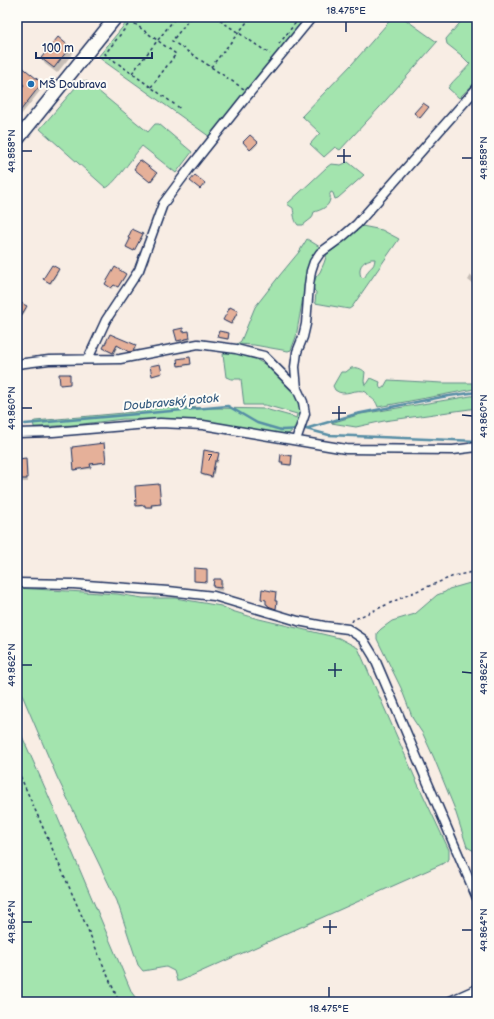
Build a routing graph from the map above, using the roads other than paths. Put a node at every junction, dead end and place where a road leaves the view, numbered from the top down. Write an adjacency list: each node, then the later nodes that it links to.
1 (116, 17): 4 (street)
2 (312, 17): 5 (street)
3 (477, 88): 7 (street)
4 (17, 140)
5 (88, 358): 6 (street); 7 (street)
6 (17, 364)
7 (297, 389): 9 (street)
8 (17, 433): 9 (street)
9 (296, 440): 10 (street)
10 (477, 447)
11 (17, 583): 12 (street)
12 (477, 898)
13 (477, 989): 14 (street)
14 (448, 1002)

